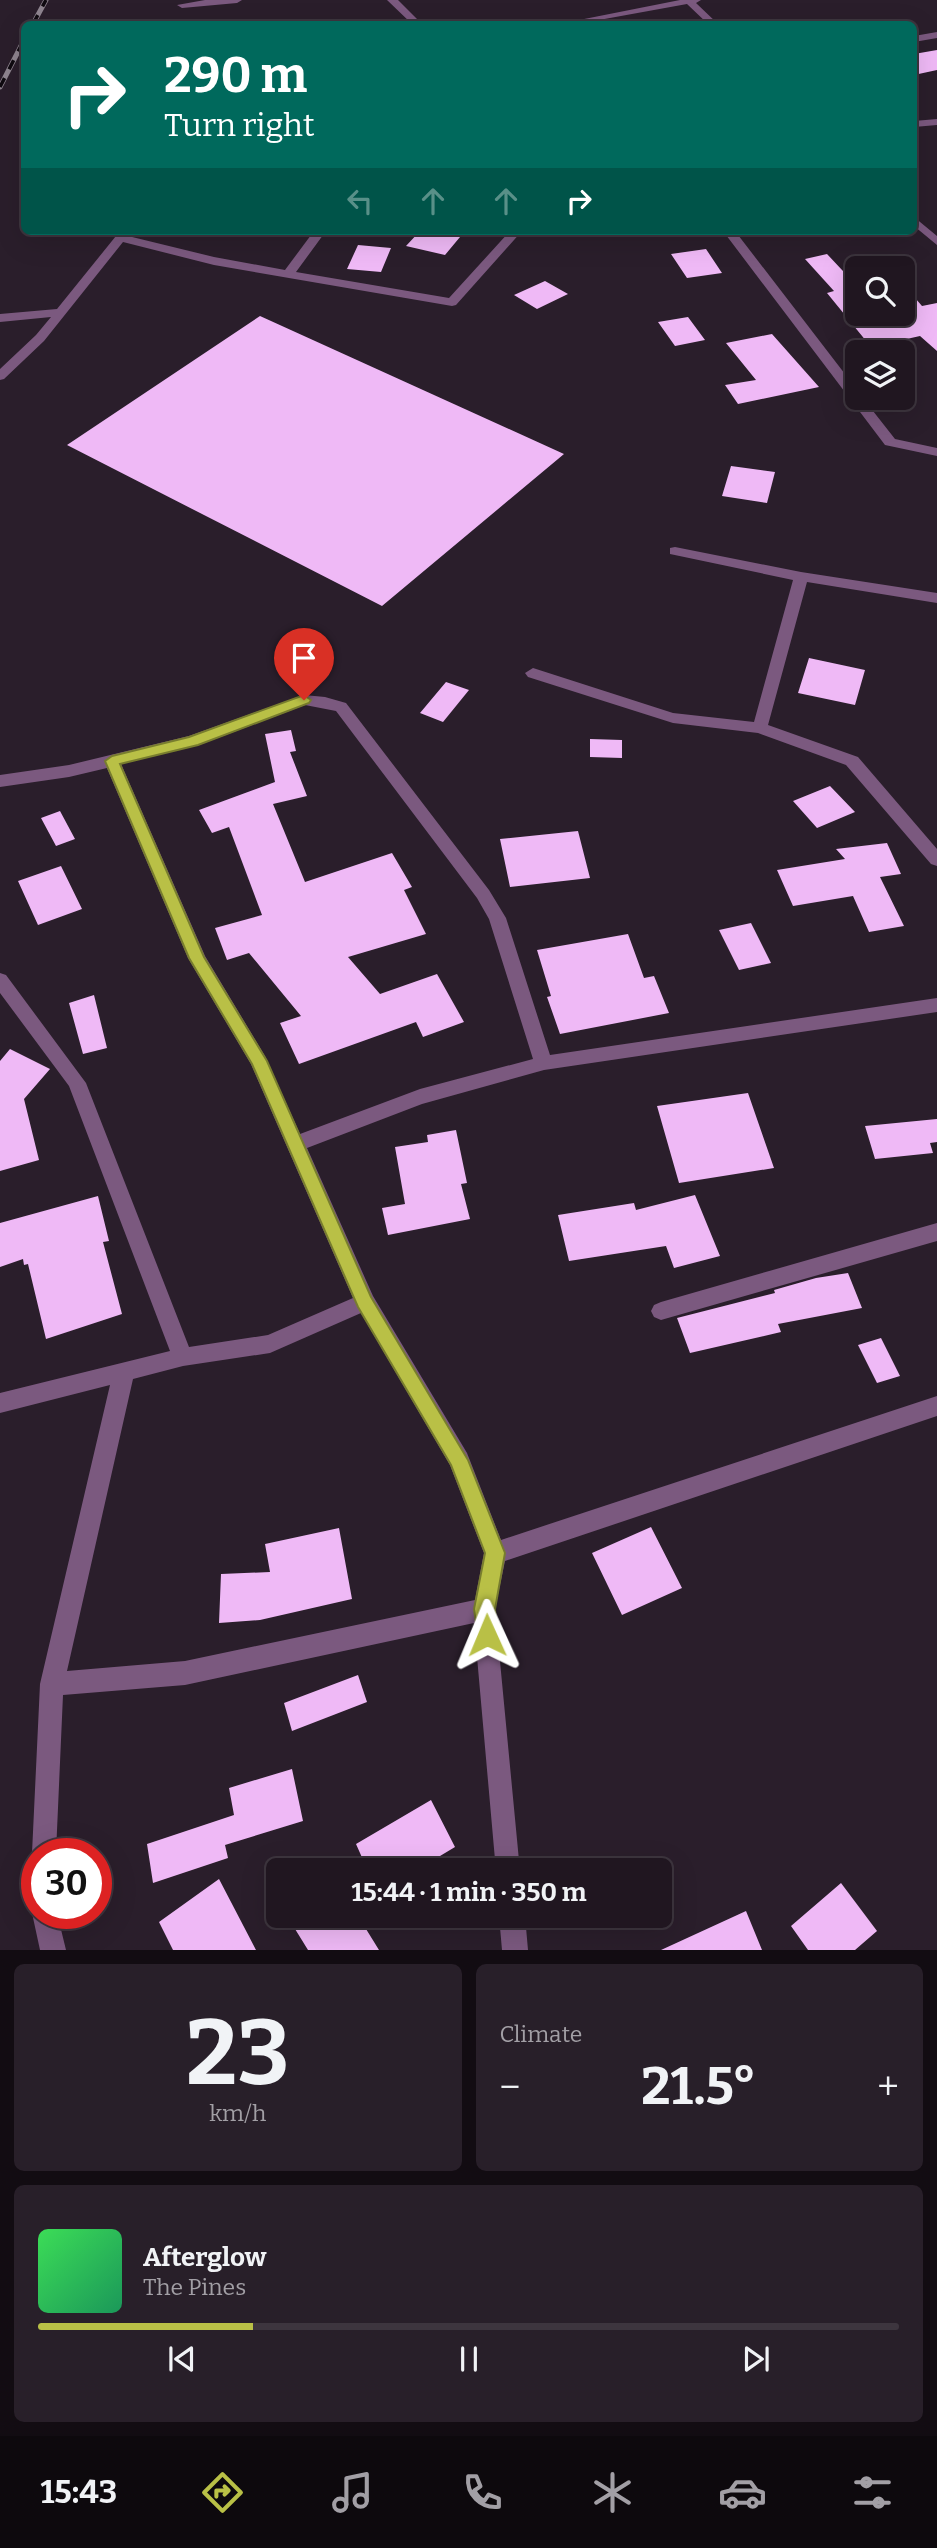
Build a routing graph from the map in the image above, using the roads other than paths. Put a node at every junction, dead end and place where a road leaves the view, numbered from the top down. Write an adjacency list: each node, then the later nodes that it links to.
1 (237, 0): 4 (street)
2 (392, 0): 5 (street)
3 (692, 1): 6 (street); 7 (street)
4 (182, 5)
5 (414, 21)
6 (581, 21)
7 (710, 21)
8 (937, 36): 9 (street)
9 (917, 39)
10 (937, 121): 11 (street)
11 (917, 124)
12 (917, 223): 18 (street)
13 (122, 235): 20 (street)
14 (126, 235): 19 (street)
15 (317, 235): 19 (street)
16 (512, 235): 19 (street)
17 (732, 235): 23 (street)
18 (937, 243)
19 (288, 274)
20 (60, 312): 21 (street); 22 (street)
21 (0, 318)
22 (0, 376)
23 (937, 452)
24 (675, 551): 25 (street)
25 (801, 577): 26 (street); 28 (street)
26 (937, 598)
27 (533, 673): 28 (street)
28 (760, 729): 31 (street)
29 (112, 761): 30 (street); 34 (street); 35 (street)
30 (0, 781)
31 (937, 860)
32 (0, 980): 39 (street)
33 (937, 1004): 34 (street)
34 (544, 1063): 35 (street)
35 (297, 1143): 37 (street)
36 (937, 1232): 38 (street)
37 (365, 1302): 39 (street); 43 (street)
38 (661, 1311)
39 (183, 1356): 40 (street)
40 (124, 1371): 41 (street); 45 (street)
41 (0, 1403)
42 (937, 1406): 43 (street)
43 (495, 1553): 44 (street)
44 (484, 1609): 45 (street); 47 (street)
45 (52, 1684): 46 (street)
46 (45, 1838)
47 (507, 1858)
48 (513, 1928): 51 (street)
49 (48, 1929): 50 (street)
50 (53, 1950)
51 (515, 1950)

